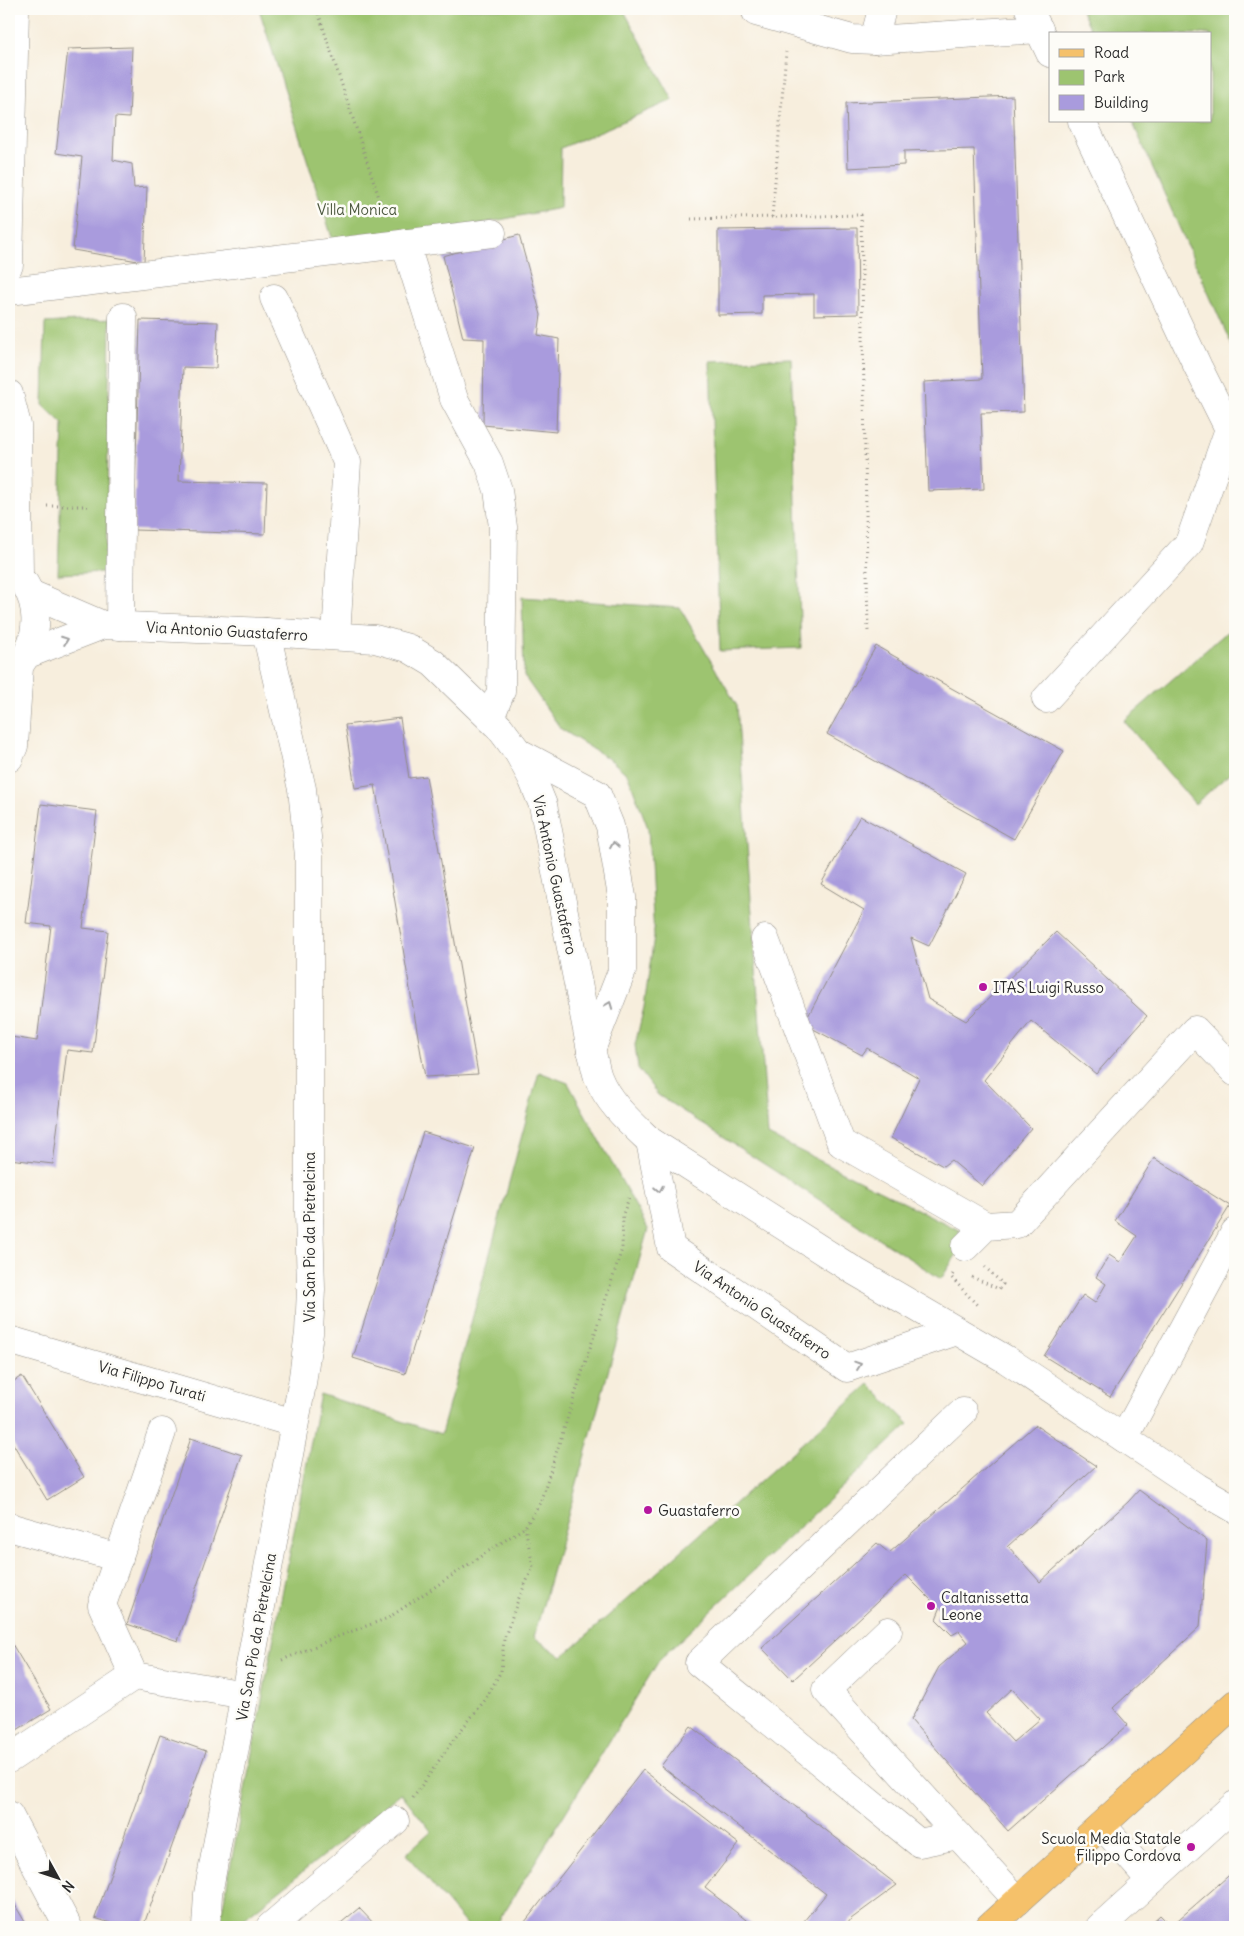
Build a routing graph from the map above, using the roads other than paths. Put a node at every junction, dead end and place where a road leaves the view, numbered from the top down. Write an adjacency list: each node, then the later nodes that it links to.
1 (15, 9): 10 (street)
2 (882, 9): 5 (street)
3 (756, 12): 5 (street)
4 (1034, 19): 5 (street); 6 (street)
5 (874, 40)
6 (1049, 51)
7 (1082, 122): 14 (street)
8 (492, 233): 9 (street)
9 (405, 243): 11 (street); 24 (street)
10 (9, 265)
11 (9, 291)
12 (274, 298): 21 (street)
13 (123, 317): 19 (street)
14 (1198, 366): 16 (street); 17 (street)
15 (9, 394): 18 (street)
16 (1235, 402)
17 (1232, 432): 23 (street)
18 (20, 578): 19 (street); 22 (street)
19 (112, 625): 20 (street, Via Antonio Guastaferro); 22 (street, one-way to 19)
20 (266, 632): 21 (street, Via Antonio Guastaferro); 37 (street, Via San Pio da Pietrelcina)
21 (336, 636): 24 (street, Via Antonio Guastaferro)
22 (19, 666): 26 (street)
23 (1046, 699)
24 (490, 718): 25 (street, Via Antonio Guastaferro)
25 (518, 752): 28 (street, Via Antonio Guastaferro); 28 (street, one-way to 25)
26 (9, 758)
27 (765, 940): 31 (street)
28 (591, 1050): 30 (street, Via Antonio Guastaferro)
29 (1235, 1072): 31 (street)
30 (650, 1141): 34 (street, Via Antonio Guastaferro); 34 (street, Via Antonio Guastaferro, one-way to 34)
31 (986, 1226): 33 (street)
32 (1235, 1232): 39 (street)
33 (962, 1264)
34 (967, 1337): 39 (street, Via Antonio Guastaferro)
35 (9, 1340): 37 (street, Via Filippo Turati)
36 (963, 1412): 52 (street)
37 (294, 1423): 45 (street, Via San Pio da Pietrelcina)
38 (162, 1432): 42 (street)
39 (1124, 1438): 40 (street, Via Antonio Guastaferro)
40 (1235, 1509)
41 (9, 1527): 42 (street)
42 (119, 1558): 44 (street)
43 (888, 1631): 52 (street)
44 (134, 1676): 45 (street); 47 (street)
45 (245, 1696): 56 (street, Via San Pio da Pietrelcina)
46 (1235, 1704): 51 (main road)
47 (9, 1759)
48 (1235, 1806): 53 (street)
49 (9, 1815): 55 (street)
50 (395, 1821): 57 (street)
51 (1102, 1825): 53 (street); 54 (main road)
52 (958, 1835): 54 (street)
53 (1151, 1881): 59 (street)
54 (1018, 1901): 58 (main road)
55 (68, 1927)
56 (206, 1927)
57 (270, 1927)
58 (989, 1927)
59 (1100, 1927)

